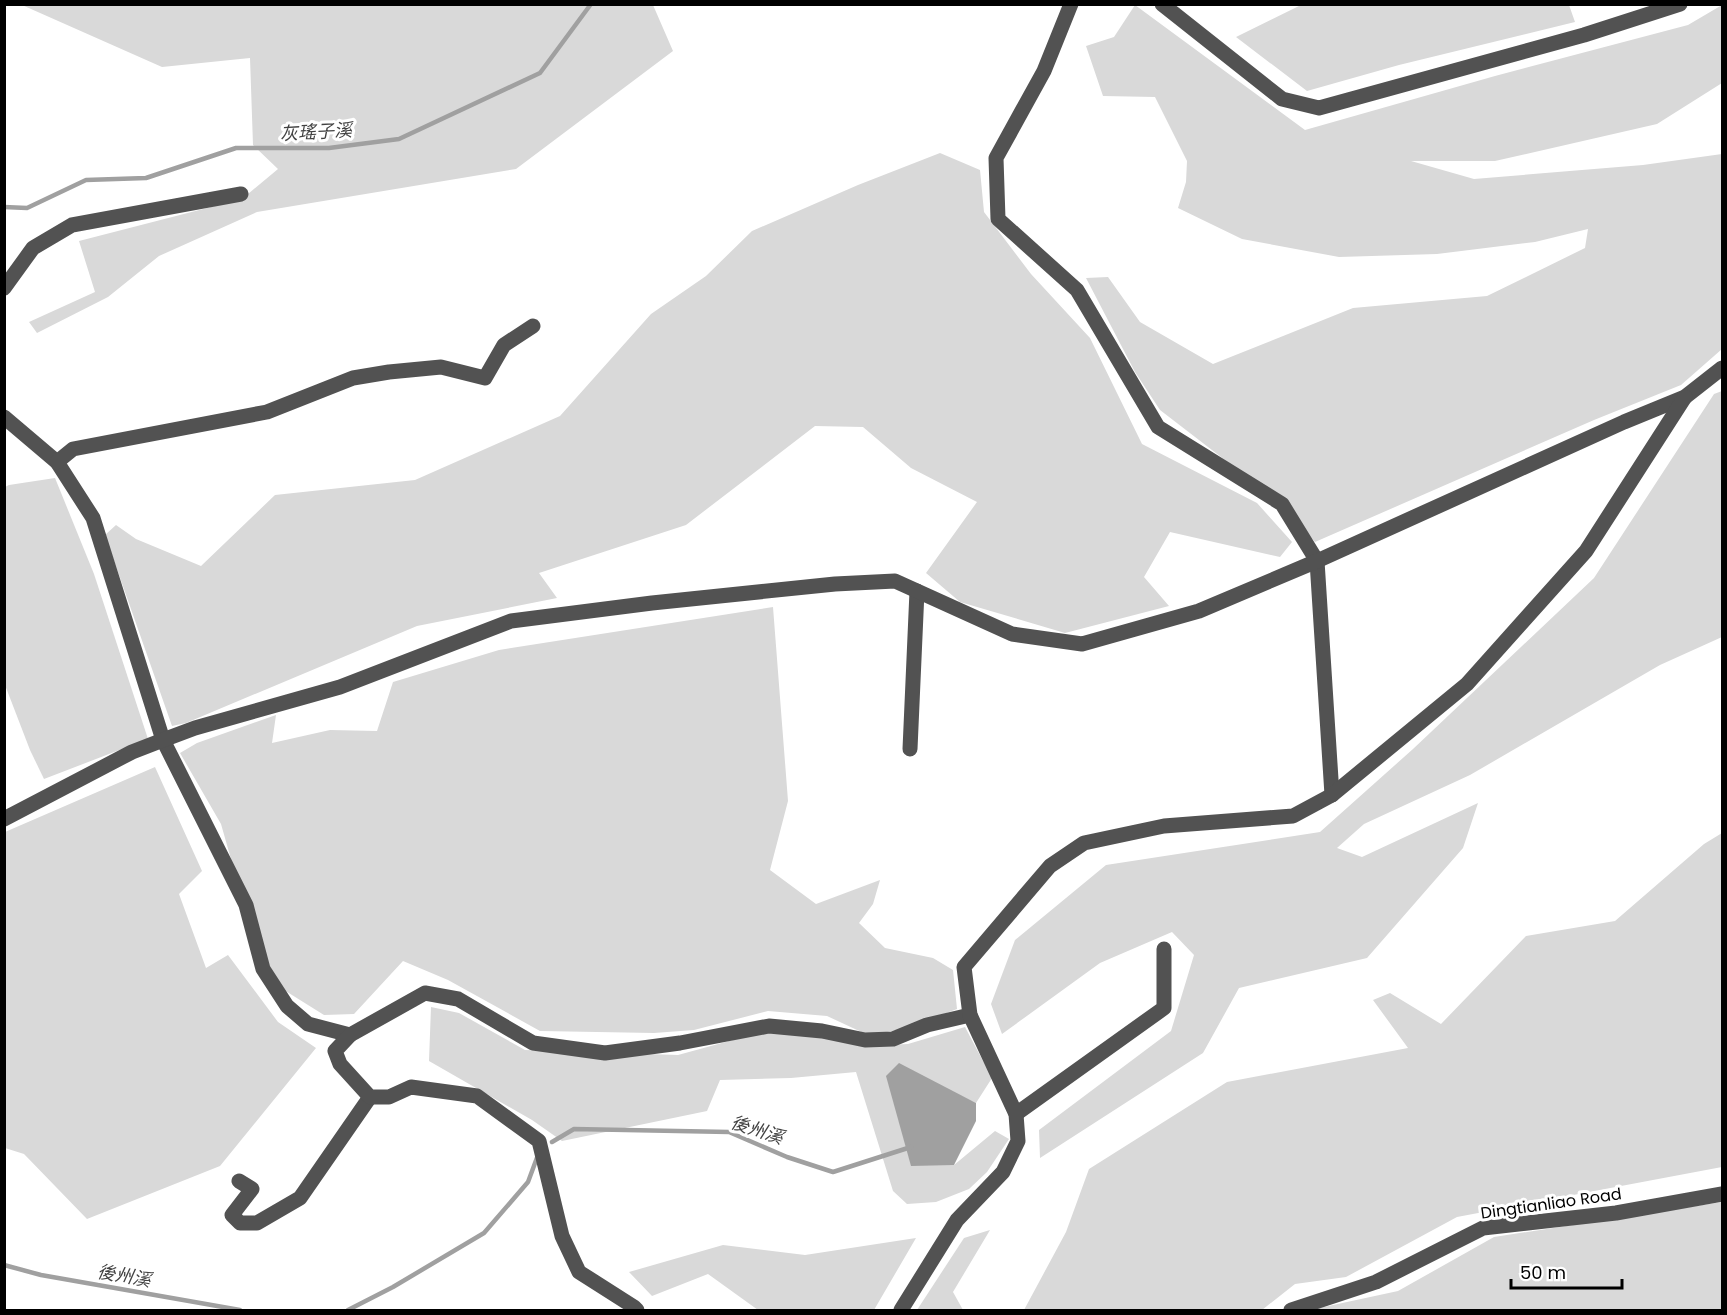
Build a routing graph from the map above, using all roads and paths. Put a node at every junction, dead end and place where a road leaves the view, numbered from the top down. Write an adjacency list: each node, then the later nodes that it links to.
1 (1071, 4): 11 (street)
2 (1162, 4): 3 (street)
3 (1680, 4)
4 (241, 194): 5 (street)
5 (4, 288)
6 (533, 326): 10 (street)
7 (1722, 368): 8 (street)
8 (1685, 397): 11 (street); 15 (street)
9 (4, 417): 10 (street)
10 (57, 462): 13 (street)
11 (1317, 561): 12 (street); 15 (street)
12 (917, 591): 13 (street); 14 (street)
13 (163, 740): 16 (street); 19 (street)
14 (910, 748)
15 (1332, 795): 18 (street)
16 (4, 819)
17 (1164, 949): 21 (street)
18 (970, 1015): 19 (street); 21 (street)
19 (350, 1035): 20 (street)
20 (370, 1097): 22 (street); 24 (street)
21 (1016, 1114): 25 (street)
22 (239, 1181)
23 (1722, 1194): 26 (street, Dingtianliao Road)
24 (637, 1311)
25 (901, 1311)
26 (1291, 1311)

